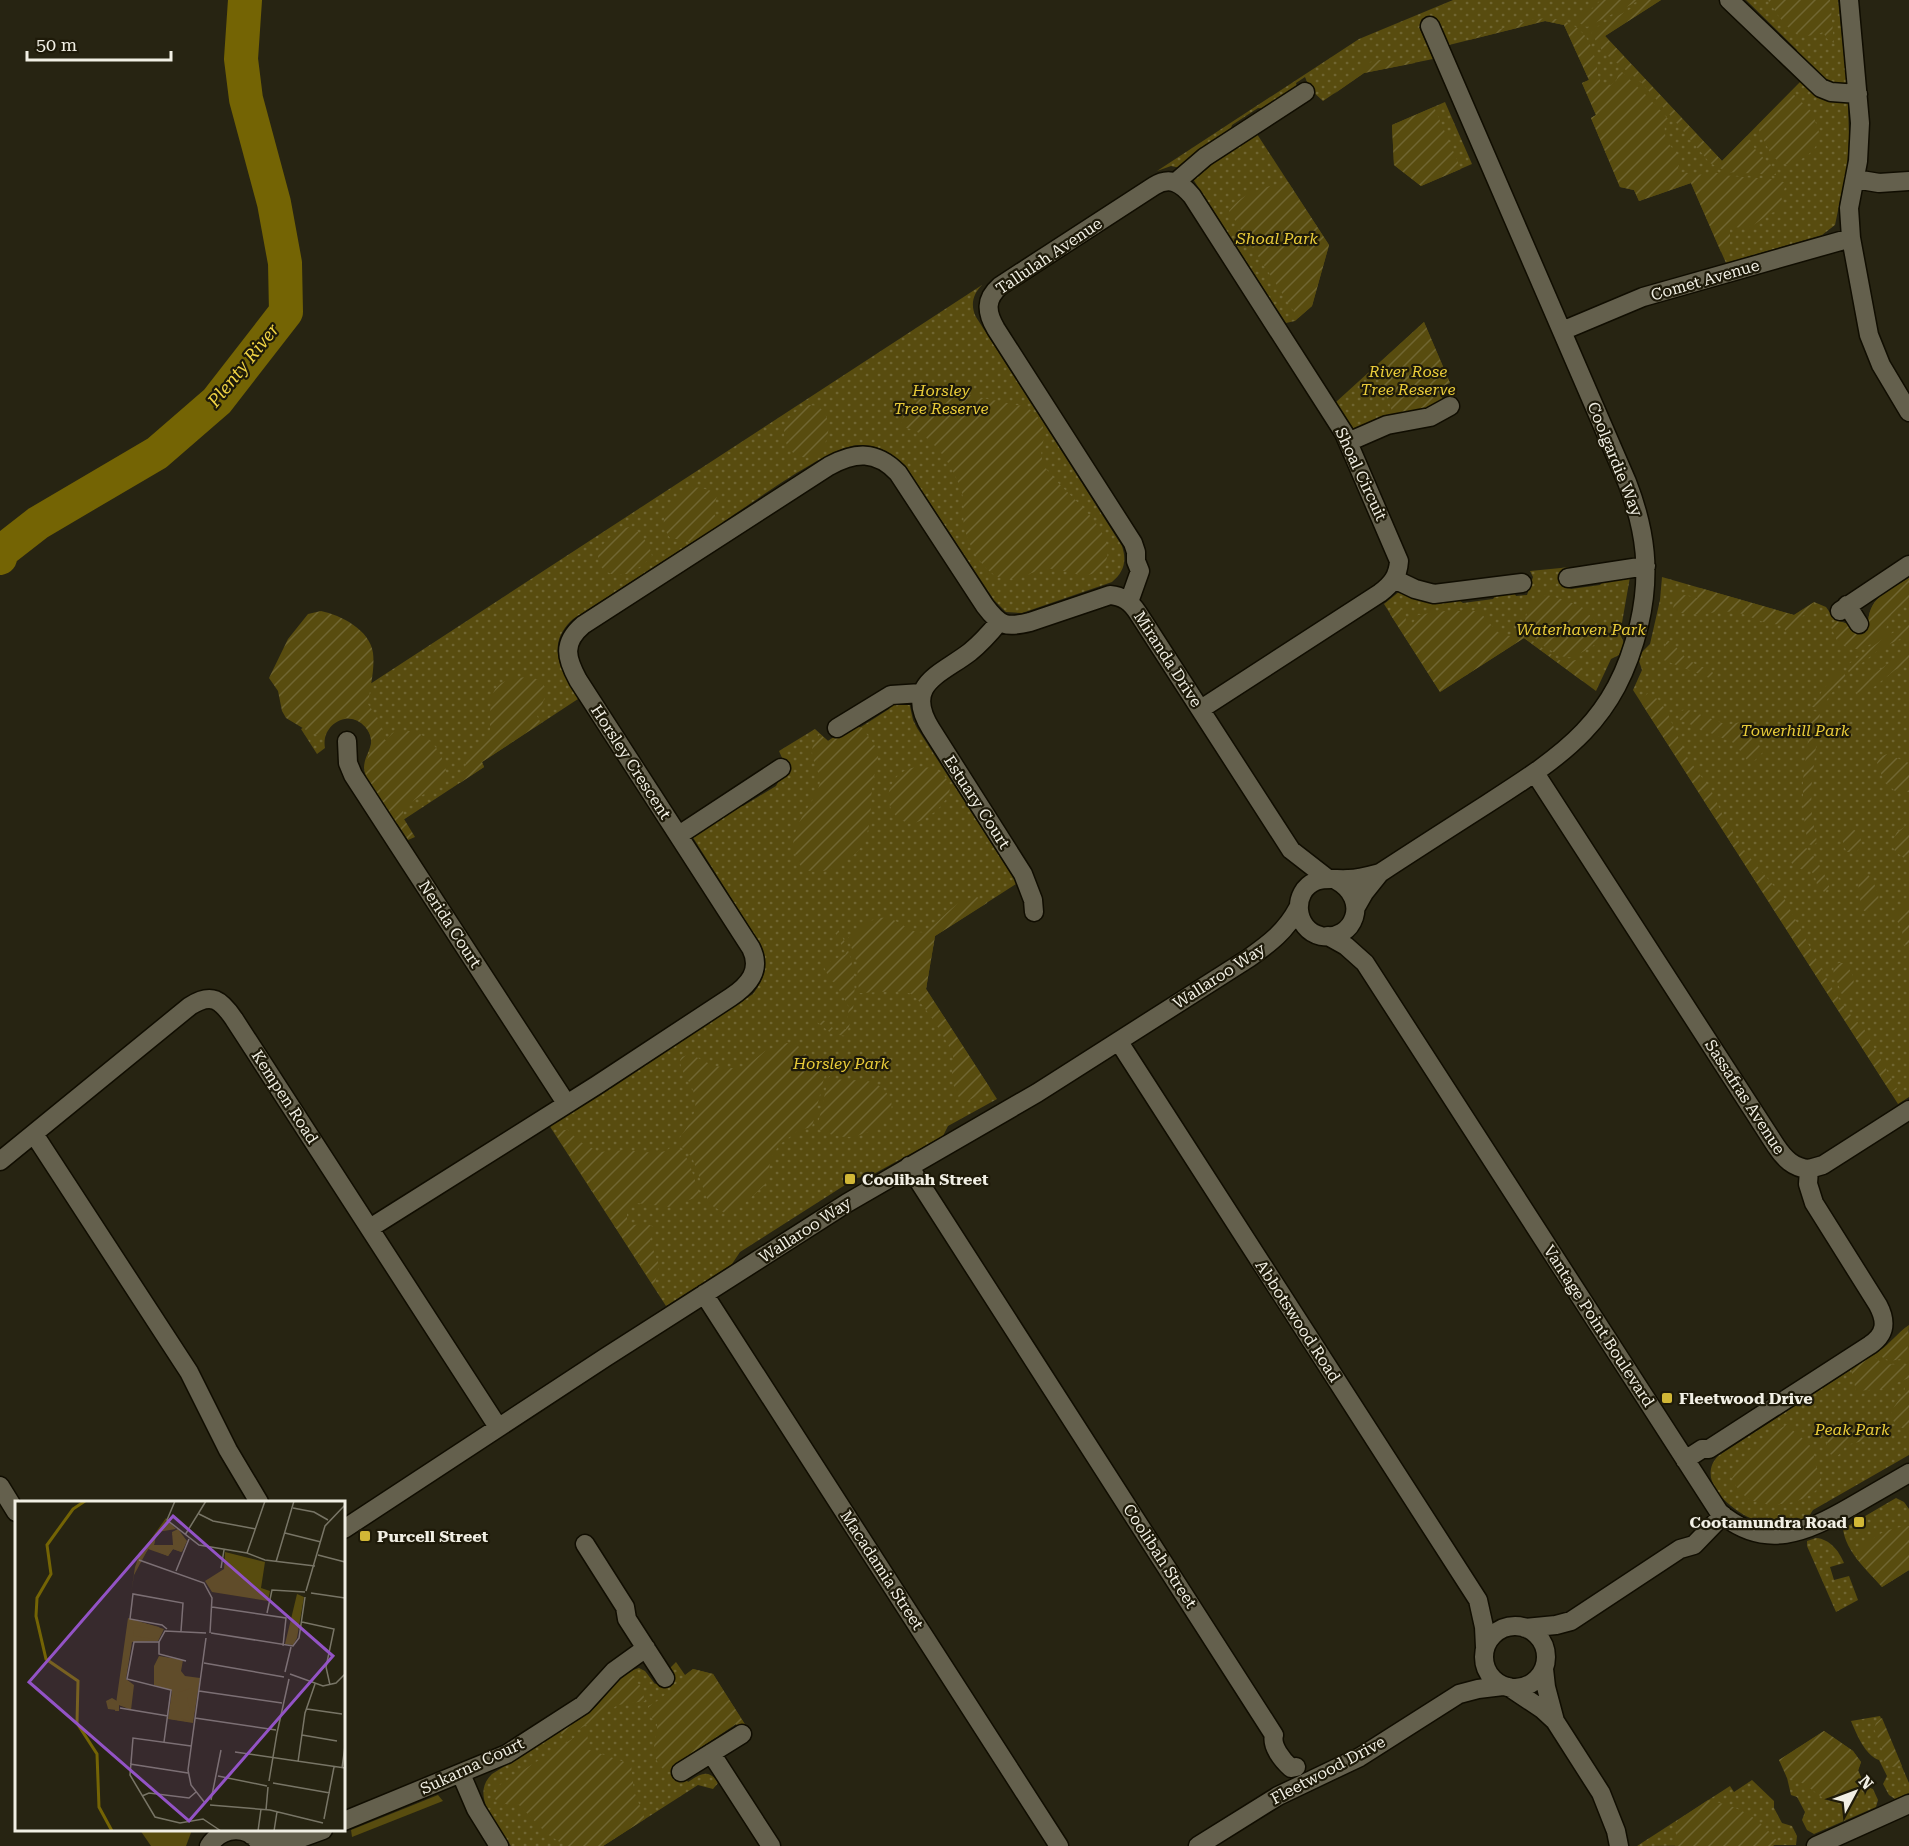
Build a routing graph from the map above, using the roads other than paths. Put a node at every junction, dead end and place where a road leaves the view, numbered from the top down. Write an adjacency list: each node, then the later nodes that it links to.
1 (1729, 0): 5 (street)
2 (1849, 0): 5 (street)
3 (1430, 26): 10 (street, Coolgardie Way)
4 (1305, 92): 8 (street, Tallulah Avenue)
5 (1858, 94): 6 (street)
6 (1855, 179): 7 (street); 9 (street)
7 (1909, 181)
8 (1176, 182): 13 (street, Shoal Circuit); 19 (street, Tallulah Avenue)
9 (1851, 238): 10 (street, Comet Avenue); 12 (street)
10 (1562, 331): 15 (street, Coolgardie Way)
11 (1450, 406): 13 (street)
12 (1909, 412)
13 (1348, 442): 17 (street, Shoal Circuit)
14 (1909, 565): 21 (street)
15 (1646, 566): 16 (street); 27 (street, Coolgardie Way)
16 (1568, 578)
17 (1394, 579): 18 (street); 23 (street)
18 (1522, 584)
19 (1124, 599): 20 (street); 23 (street, Miranda Drive)
20 (999, 622): 22 (street); 28 (street, Horsley Crescent)
21 (1858, 624)
22 (922, 693): 24 (street); 34 (street, Estuary Court)
23 (1201, 710): 29 (street, Miranda Drive)
24 (837, 728)
25 (347, 741): 39 (street, Nerida Court)
26 (781, 768): 28 (street)
27 (1535, 773): 30 (street, Coolgardie Way); 44 (street, Sassafras Avenue)
28 (679, 835): 39 (street, Horsley Crescent)
29 (1291, 850): 31 (street, Miranda Drive); 32 (street, Miranda Drive)
30 (1380, 873): 31 (street, Coolgardie Way); 33 (street, Coolgardie Way)
31 (1332, 879): 32 (street); 33 (street)
32 (1299, 903): 35 (street); 36 (street, Wallaroo Way)
33 (1356, 911): 35 (street); 37 (street, Vantage Point Boulevard)
34 (1034, 912)
35 (1322, 935): 36 (street, Wallaroo Way); 37 (street, Vantage Point Boulevard)
36 (1273, 942): 38 (street, Wallaroo Way)
37 (1365, 963): 48 (street, Vantage Point Boulevard)
38 (1119, 1042): 43 (street, Wallaroo Way); 56 (street, Abbotswood Road)
39 (566, 1103): 45 (street, Horsley Crescent)
40 (1909, 1110): 44 (street)
41 (34, 1134): 42 (street, Kempen Road); 45 (street, Kempen Road); 51 (street)
42 (0, 1161)
43 (909, 1166): 46 (street, Wallaroo Way); 70 (street, Coolibah Street)
44 (1809, 1169): 48 (street)
45 (370, 1227): 47 (street, Kempen Road)
46 (704, 1294): 47 (street, Wallaroo Way); 81 (street, Macadamia Street)
47 (498, 1427): 54 (street, Wallaroo Way)
48 (1687, 1463): 53 (street, Vantage Point Boulevard)
49 (1909, 1473): 53 (street, Vantage Point Boulevard)
50 (0, 1486): 52 (street)
51 (258, 1501)
52 (15, 1510)
53 (1719, 1510): 57 (street)
54 (345, 1528)
55 (585, 1544): 59 (street)
56 (1478, 1600): 58 (street, Abbotswood Road); 60 (street, Abbotswood Road)
57 (1572, 1621): 58 (street); 61 (street)
58 (1523, 1627): 60 (street); 61 (street)
59 (646, 1648): 62 (street); 69 (street, Sukarna Court)
60 (1485, 1652): 63 (street); 64 (street, Fleetwood Drive)
61 (1545, 1665): 63 (street); 65 (street)
62 (665, 1678)
63 (1506, 1687): 64 (street, Fleetwood Drive); 65 (street)
64 (1459, 1694): 70 (street, Fleetwood Drive)
65 (1555, 1721): 83 (street)
66 (742, 1734): 67 (street)
67 (711, 1754): 68 (street); 80 (street)
68 (681, 1772)
69 (461, 1774): 72 (street, Sukarna Court); 79 (street)
70 (1300, 1775): 82 (street, Fleetwood Drive)
71 (1909, 1804): 84 (street)
72 (345, 1821)
73 (213, 1831): 78 (street)
74 (232, 1831): 78 (street)
75 (321, 1831): 77 (street)
76 (251, 1836): 77 (street)
77 (295, 1842)
78 (209, 1846)
79 (499, 1846)
80 (771, 1846)
81 (1059, 1846)
82 (1198, 1846)
83 (1619, 1846)
84 (1816, 1846)

